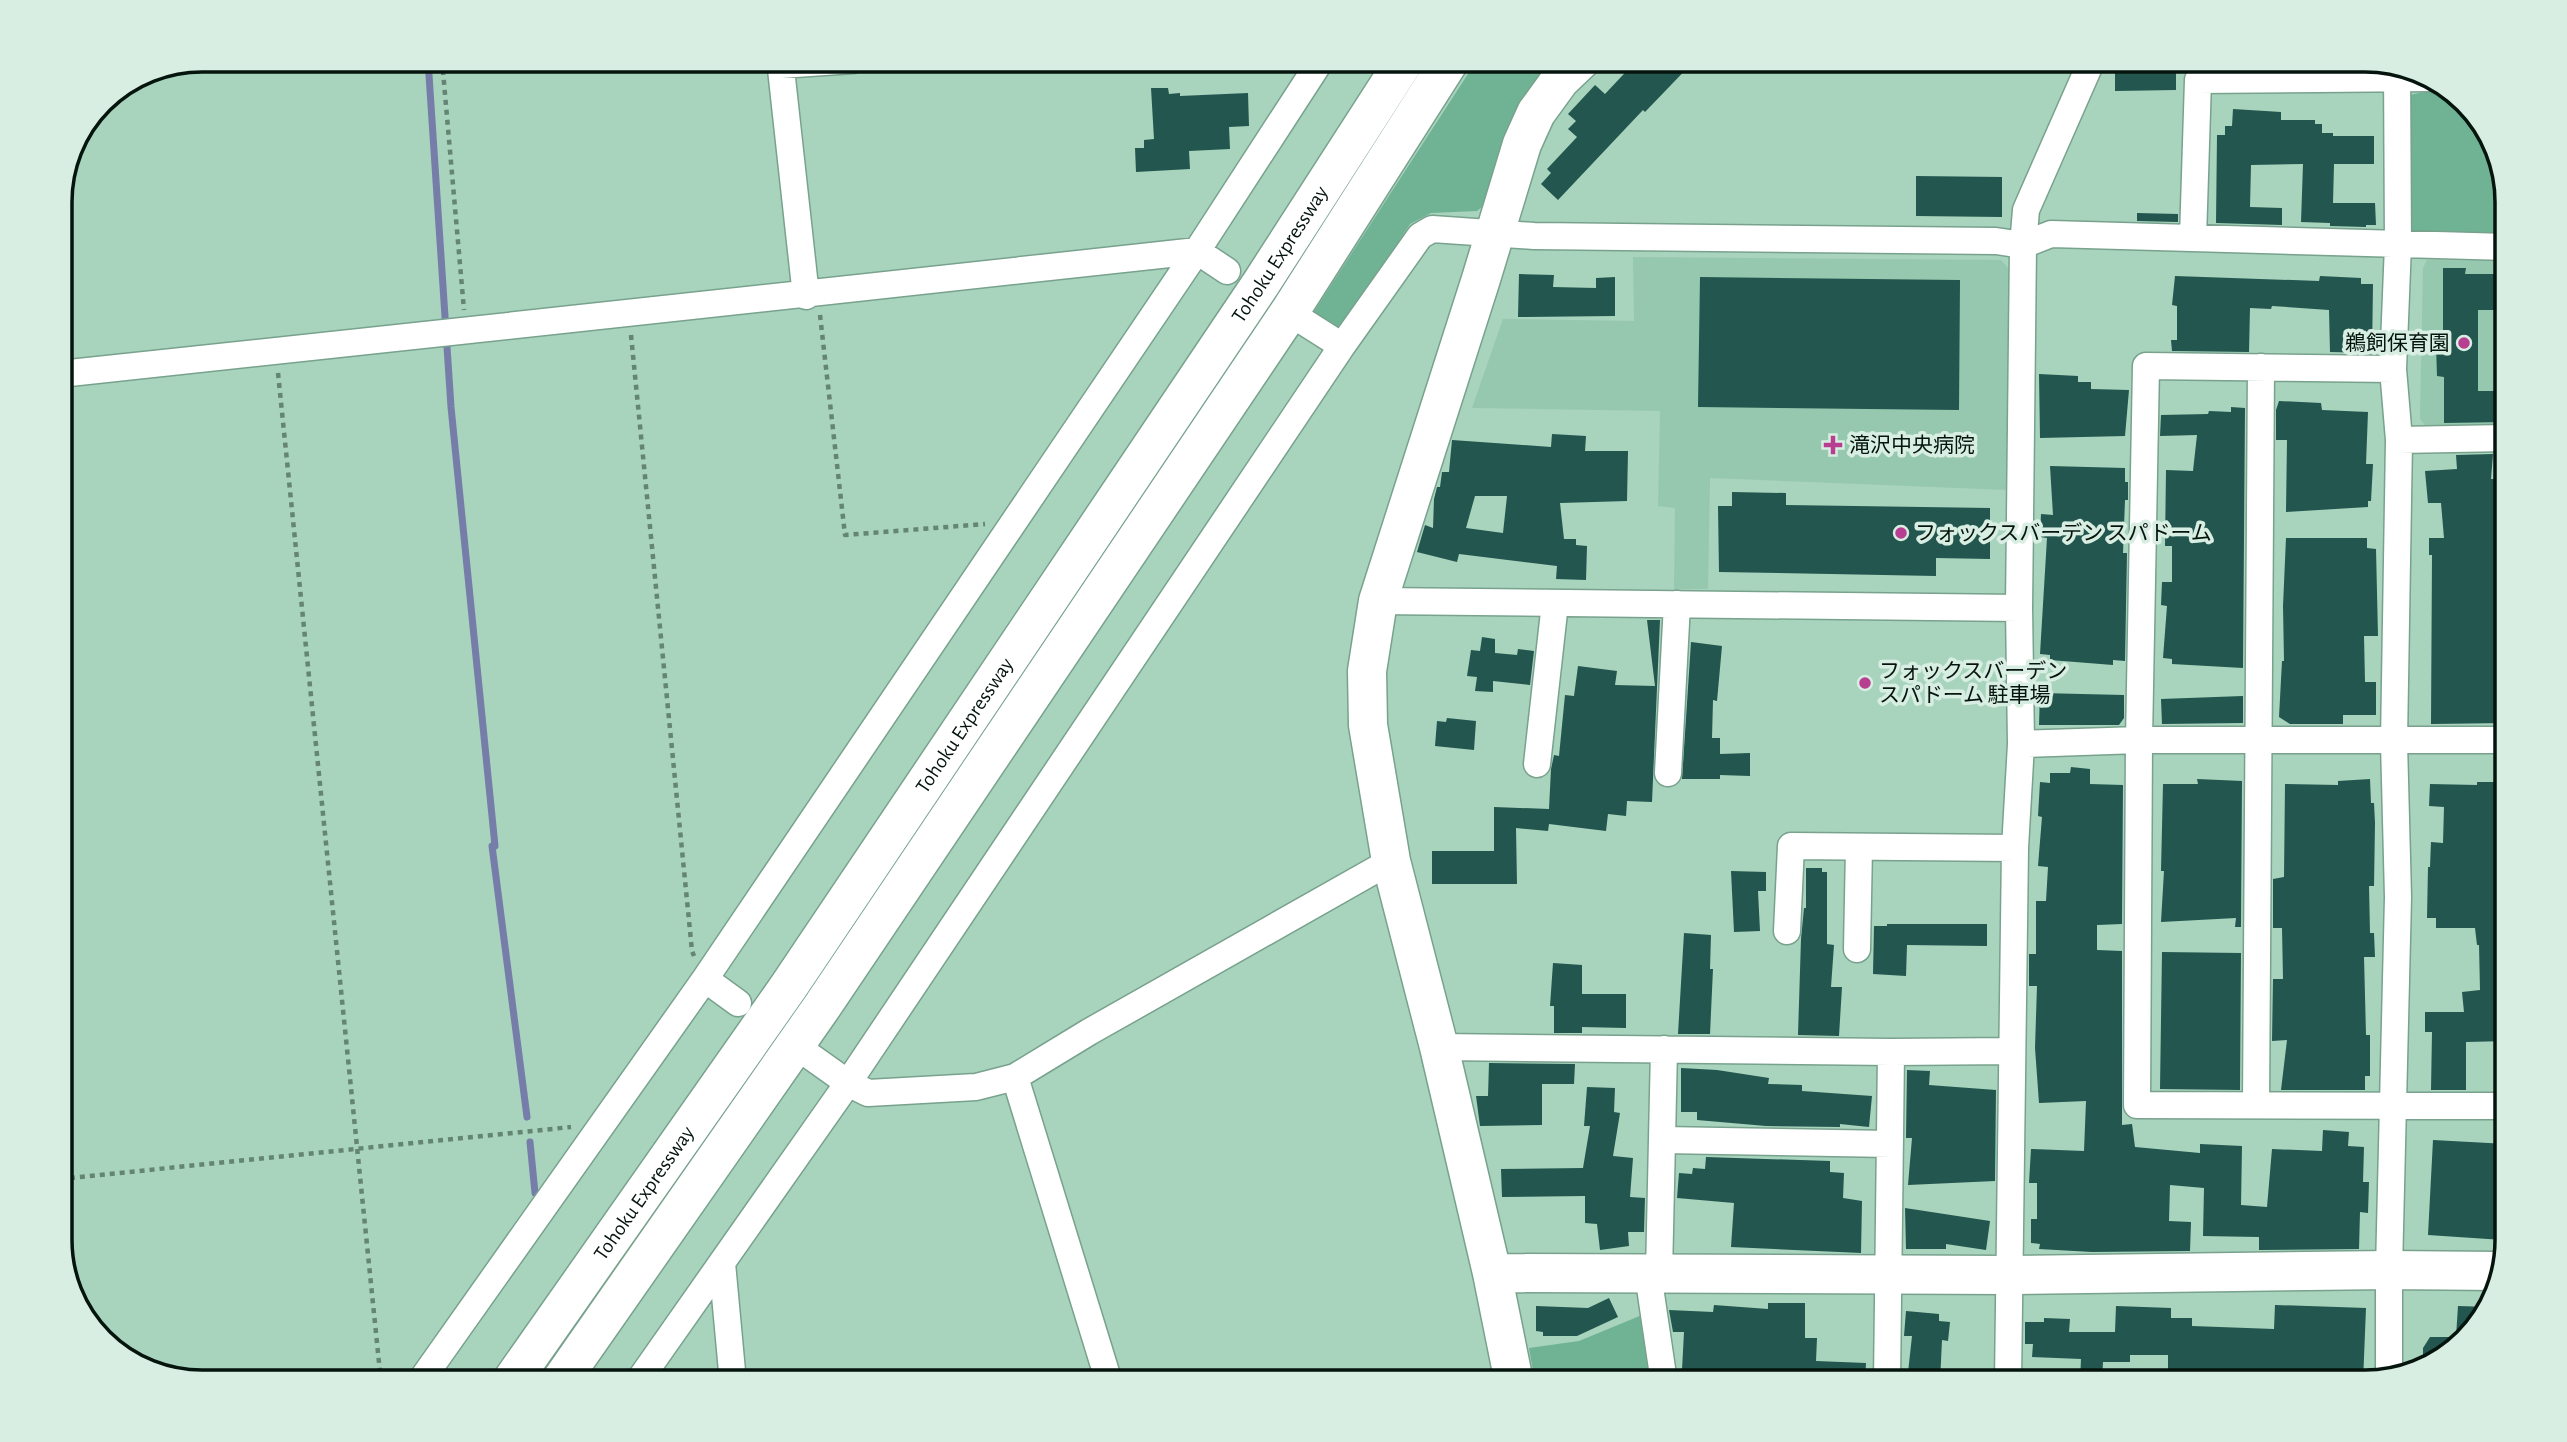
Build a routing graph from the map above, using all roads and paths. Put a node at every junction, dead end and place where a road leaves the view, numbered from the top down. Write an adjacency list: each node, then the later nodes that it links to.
1 (442, 72): 20 (path)
2 (782, 72): 17 (street)
3 (1313, 72): 15 (street)
4 (1397, 72): 72 (main road, Tohoku Expressway)
5 (1442, 72): 73 (main road, Tohoku Expressway)
6 (1568, 72): 10 (main road)
7 (2087, 72): 12 (street)
8 (2252, 72): 11 (street)
9 (2397, 76): 13 (street)
10 (1495, 232): 12 (street); 21 (street); 29 (main road)
11 (2193, 239): 12 (street); 13 (street)
12 (2023, 245): 32 (street)
13 (2398, 245): 14 (street); 24 (street)
14 (2495, 247)
15 (1197, 251): 16 (street); 17 (street); 28 (street)
16 (1227, 271)
17 (812, 295): 18 (street); 28 (path)
18 (629, 313): 20 (street); 45 (path)
19 (1301, 320): 21 (street)
20 (453, 331): 22 (street)
21 (1342, 346): 53 (street)
22 (276, 351): 25 (street); 60 (path)
23 (2261, 367): 24 (street); 33 (street); 34 (street)
24 (2393, 369): 27 (street)
25 (72, 373)
26 (2495, 438): 27 (street)
27 (2399, 440): 36 (street)
28 (1014, 522): 45 (street)
29 (1378, 601): 30 (street); 42 (main road)
30 (1555, 603): 31 (street); 38 (street)
31 (1677, 604): 32 (street); 39 (street)
32 (2018, 608): 37 (street)
33 (2139, 740): 34 (street); 37 (street); 54 (street)
34 (2259, 740): 36 (street); 54 (street)
35 (2495, 740): 36 (street)
36 (2394, 742): 55 (street)
37 (2021, 744): 41 (street)
38 (1537, 764)
39 (1668, 773)
40 (1859, 846): 41 (street); 43 (street); 44 (street)
41 (2015, 848): 49 (street)
42 (1391, 861): 47 (main road); 52 (street)
43 (1787, 931)
44 (1857, 949)
45 (705, 979): 46 (street); 57 (street)
46 (738, 1003)
47 (1439, 1047): 48 (street); 65 (main road)
48 (1664, 1049): 50 (street); 58 (street)
49 (2012, 1051): 50 (street); 68 (street)
50 (1891, 1052): 59 (street)
51 (810, 1056): 53 (street)
52 (1015, 1077): 53 (street); 76 (street)
53 (848, 1083): 62 (street)
54 (2256, 1105): 55 (street)
55 (2393, 1106): 56 (street); 63 (street)
56 (2495, 1106)
57 (601, 1124): 60 (path); 71 (street)
58 (1662, 1140): 59 (street); 66 (street)
59 (1890, 1143): 67 (street)
60 (358, 1149): 61 (path); 70 (path)
61 (72, 1178)
62 (722, 1263): 74 (street); 75 (street)
63 (2389, 1270): 64 (main road); 68 (main road); 69 (street)
64 (2492, 1271)
65 (1492, 1273): 66 (main road); 77 (main road)
66 (1653, 1274): 67 (main road); 78 (street)
67 (1888, 1274): 68 (main road); 79 (street)
68 (2009, 1275): 80 (street)
69 (2389, 1368)
70 (380, 1370)
71 (428, 1370)
72 (519, 1370)
73 (568, 1370)
74 (646, 1370)
75 (732, 1370)
76 (1106, 1370)
77 (1512, 1370)
78 (1663, 1370)
79 (1887, 1370)
80 (2008, 1370)

